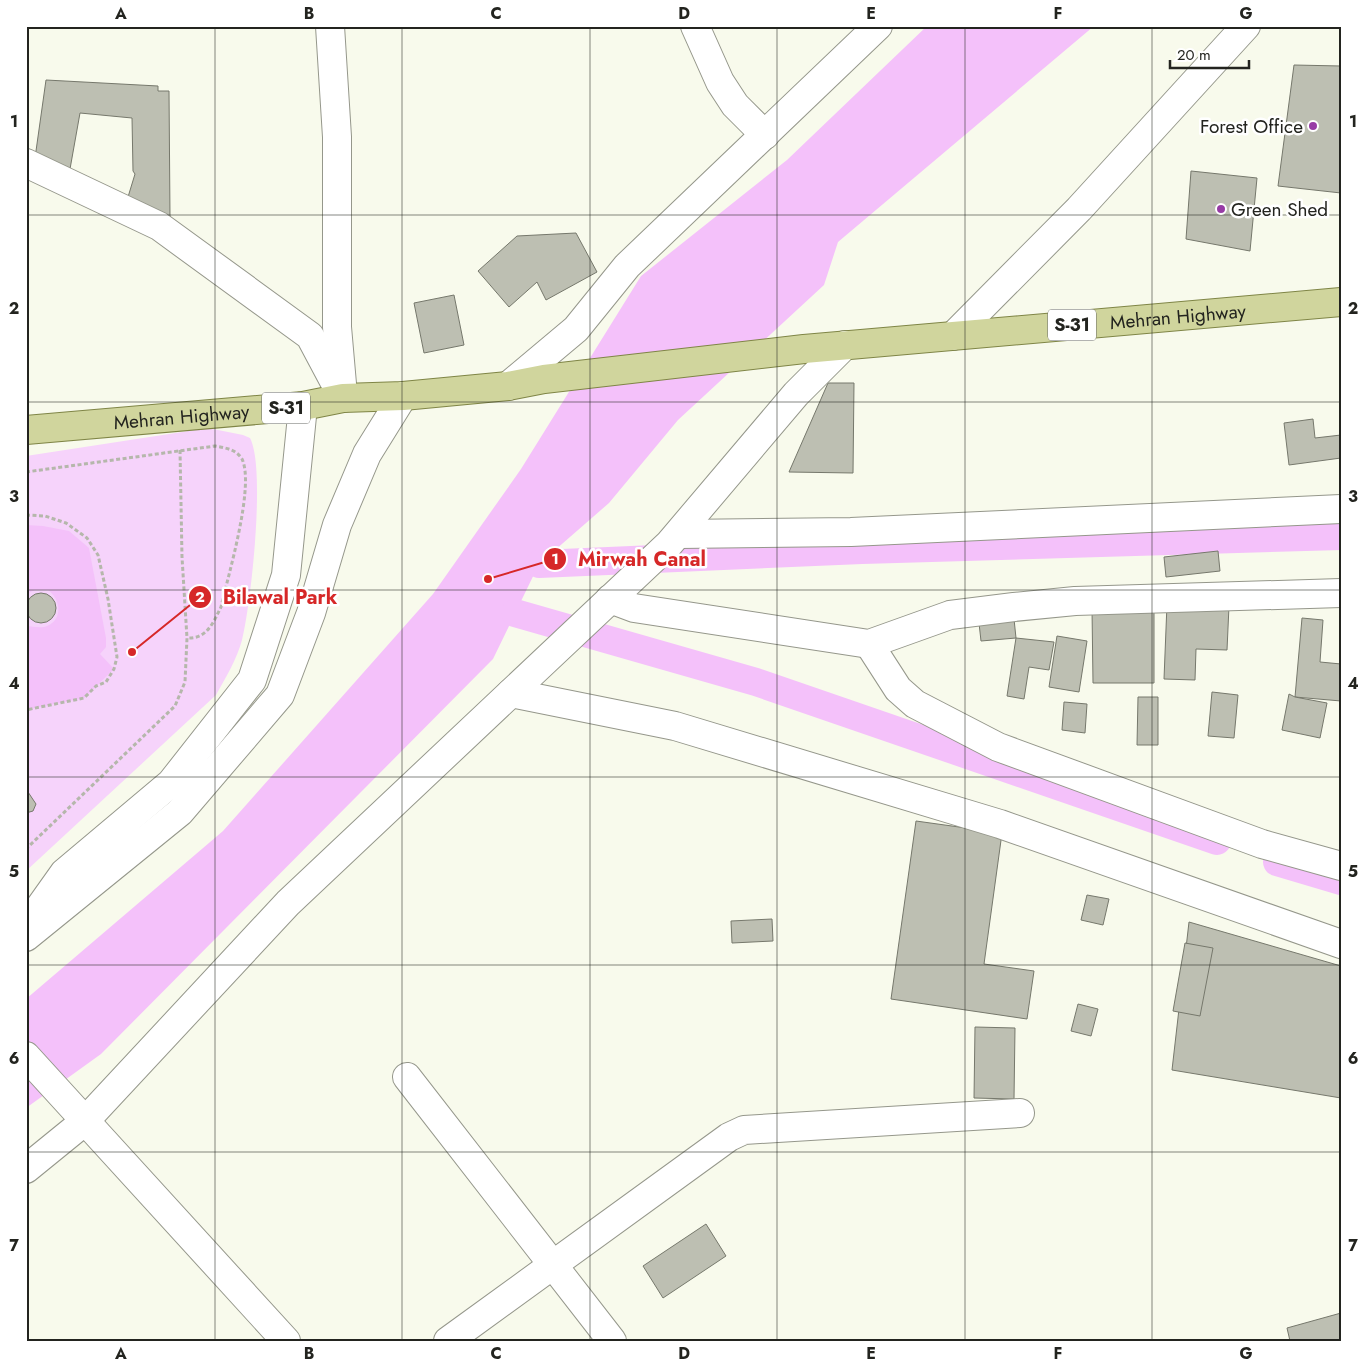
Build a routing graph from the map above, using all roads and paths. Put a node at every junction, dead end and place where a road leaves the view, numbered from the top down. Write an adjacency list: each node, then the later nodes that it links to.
1 (330, 26): 12 (street)
2 (695, 26): 5 (street)
3 (878, 26): 5 (street)
4 (1246, 26): 8 (street)
5 (765, 135): 10 (street)
6 (26, 163): 12 (street)
7 (1341, 302): 8 (main road, Mehran Highway / S-31)
8 (953, 336): 9 (main road, Mehran Highway / S-31)
9 (845, 345): 10 (main road, Mehran Highway / S-31); 19 (street)
10 (508, 386): 11 (main road, Mehran Highway / S-31)
11 (403, 396): 12 (main road, Mehran Highway / S-31); 29 (street)
12 (343, 398): 13 (main road, Mehran Highway / S-31)
13 (303, 406): 14 (main road, Mehran Highway / S-31); 28 (street)
14 (26, 430)
15 (180, 450): 16 (path); 22 (path); 22 (path)
16 (26, 472)
17 (1341, 509): 19 (street)
18 (26, 515): 25 (path)
19 (674, 539): 21 (street)
20 (1341, 593): 23 (street)
21 (611, 598): 23 (street); 24 (street)
22 (187, 638): 26 (path)
23 (869, 644): 27 (street)
24 (511, 693): 30 (street); 34 (street)
25 (26, 710)
26 (26, 849)
27 (1341, 866)
28 (26, 926)
29 (26, 937)
30 (1341, 944)
31 (26, 1056): 34 (street)
32 (407, 1078): 36 (street)
33 (1020, 1114): 36 (street)
34 (85, 1121): 35 (street); 37 (street)
35 (26, 1169)
36 (553, 1265): 38 (street); 39 (street)
37 (286, 1341)
38 (448, 1341)
39 (612, 1341)

